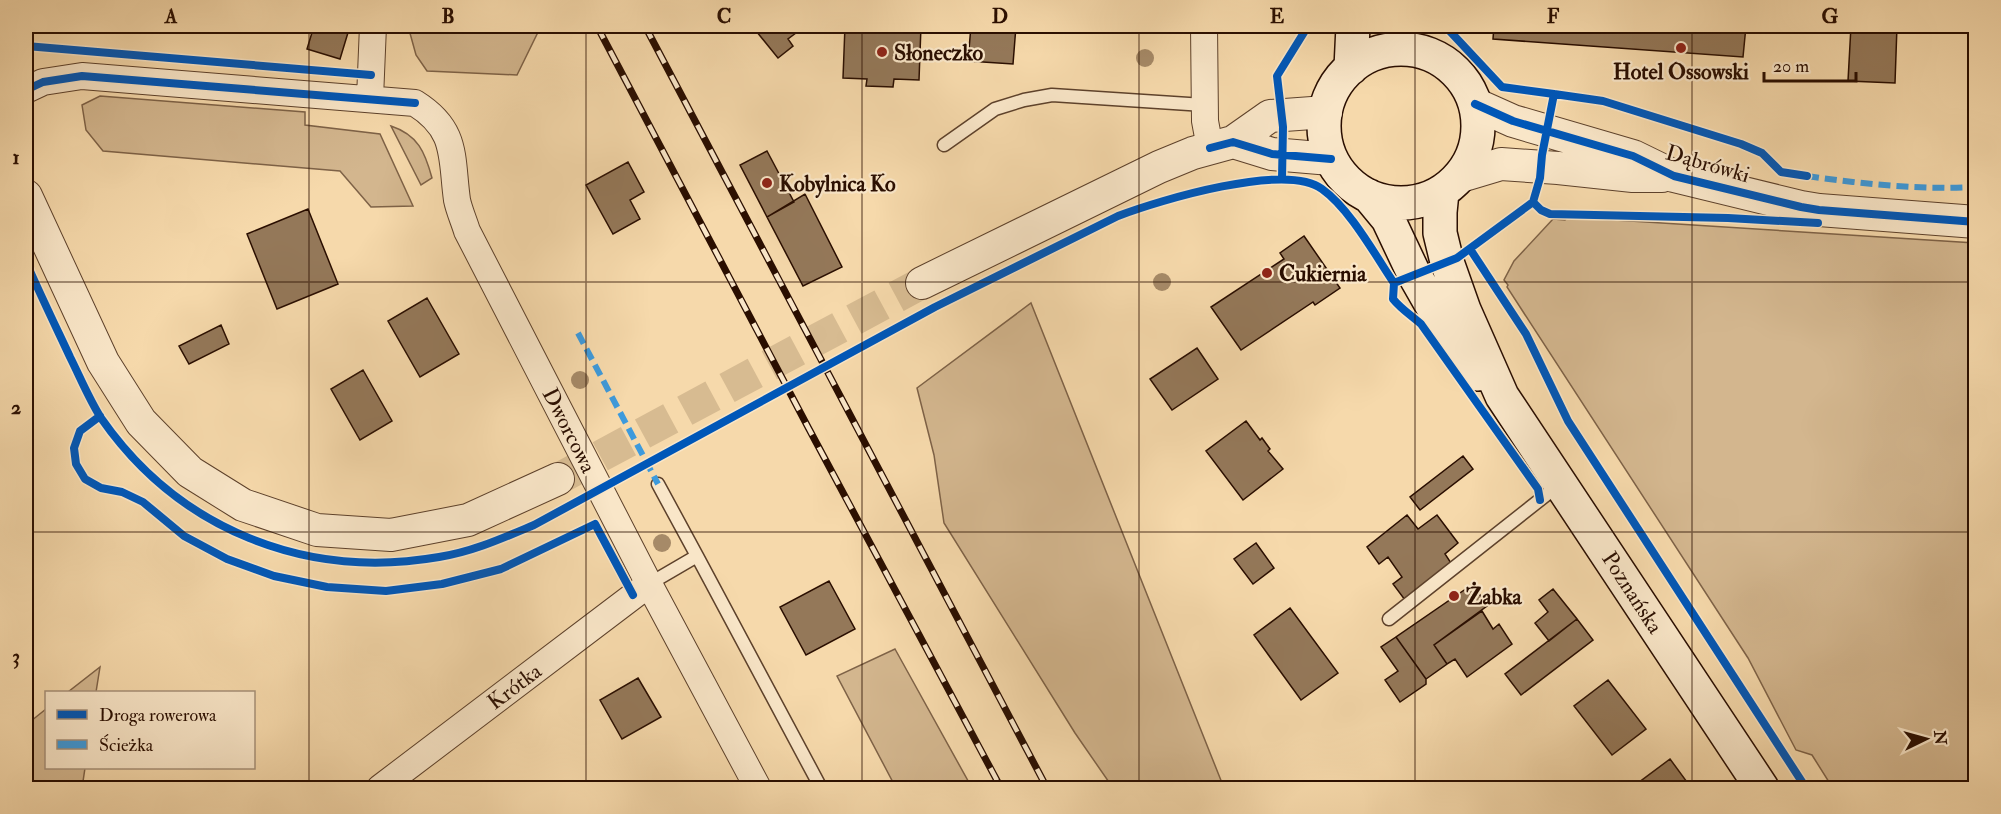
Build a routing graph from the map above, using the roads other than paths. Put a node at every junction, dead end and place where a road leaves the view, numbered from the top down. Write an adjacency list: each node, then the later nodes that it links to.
1 (373, 26): 7 (street)
2 (1204, 26): 9 (street)
3 (1353, 26): 5 (main road)
4 (1414, 37): 5 (main road); 8 (main road)
5 (1351, 68): 10 (main road)
6 (26, 90): 7 (street)
7 (370, 98): 25 (street, Dworcowa)
8 (1475, 104): 14 (street, Dąbrówki); 15 (main road)
9 (1204, 105): 11 (lane); 12 (street)
10 (1326, 112): 12 (street); 13 (main road)
11 (944, 145)
12 (1221, 145): 13 (street); 19 (street)
13 (1331, 159): 17 (main road)
14 (1674, 176): 15 (street, Dąbrówki); 18 (street, Dąbrówki)
15 (1451, 184): 17 (main road); 20 (main road, Poznańska)
16 (26, 196): 21 (street)
17 (1369, 196): 20 (main road, Poznańska)
18 (1976, 222)
19 (922, 283)
20 (1502, 396): 22 (main road, Poznańska)
21 (558, 479)
22 (1561, 483): 26 (lane); 30 (main road, Poznańska)
23 (658, 484): 24 (lane)
24 (697, 556): 25 (lane); 29 (lane)
25 (649, 584): 27 (street, Krótka); 28 (street, Dworcowa)
26 (1389, 619)
27 (380, 789)
28 (758, 789)
29 (820, 789)
30 (1762, 789)

